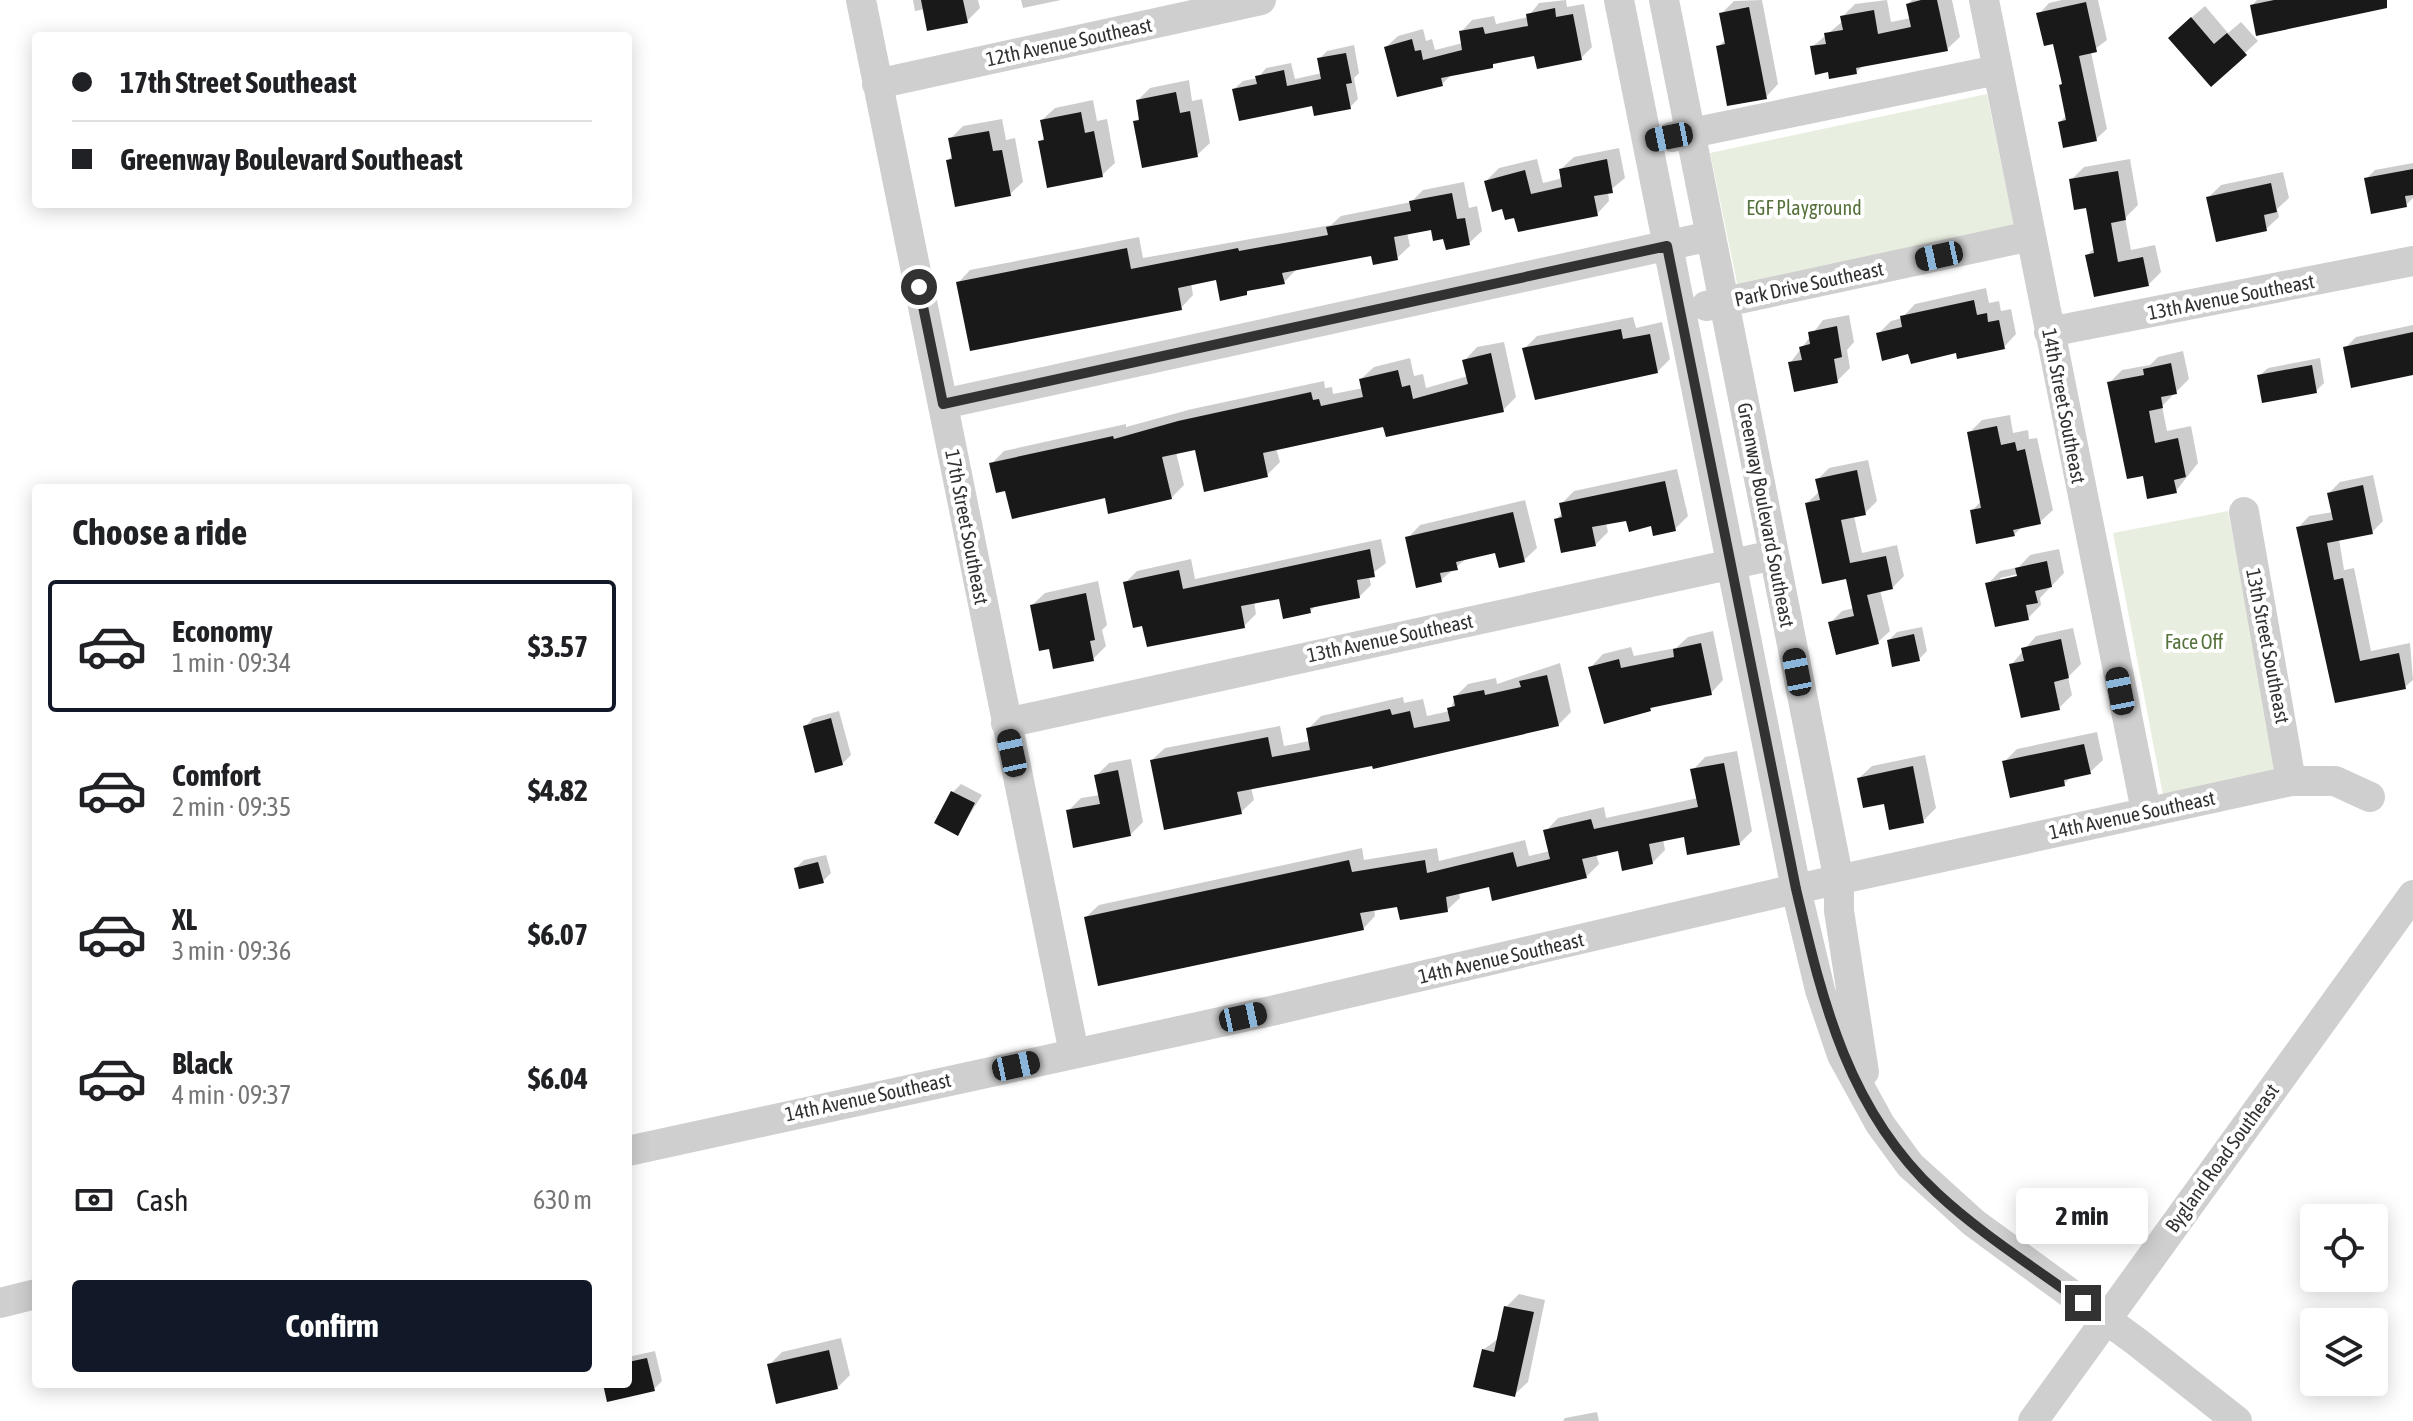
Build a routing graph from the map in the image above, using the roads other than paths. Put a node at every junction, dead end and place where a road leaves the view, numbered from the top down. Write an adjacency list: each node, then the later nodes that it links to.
1 (861, 0): 7 (street, 17th Street Southeast)
2 (1261, 0): 7 (street, 12th Avenue Southeast)
3 (1619, 0): 9 (street, Greenway Boulevard Southeast)
4 (1664, 0): 8 (street, Greenway Boulevard Southeast)
5 (1984, 0): 6 (street, 14th Street Southeast)
6 (1997, 70): 8 (street); 11 (street, 14th Street Southeast)
7 (877, 84): 17 (street, 17th Street Southeast)
8 (1690, 133): 9 (street); 10 (street, Greenway Boulevard Southeast)
9 (1647, 142): 12 (street, Greenway Boulevard Southeast)
10 (1711, 236): 12 (street); 14 (street, Greenway Boulevard Southeast)
11 (2031, 236): 14 (street, Park Drive Southeast); 16 (street, 14th Street Southeast)
12 (1667, 246): 15 (street, Greenway Boulevard Southeast); 17 (street)
13 (2413, 261): 16 (street, 13th Avenue Southeast)
14 (1724, 303): 15 (street, Park Drive Southeast); 19 (street, Greenway Boulevard Southeast)
15 (1681, 312): 20 (street, Greenway Boulevard Southeast)
16 (2049, 332): 24 (street, 14th Street Southeast)
17 (943, 404): 21 (street, 17th Street Southeast)
18 (2244, 512): 22 (street, 13th Street Southeast)
19 (1774, 555): 20 (street, 13th Avenue Southeast); 25 (street, Greenway Boulevard Southeast)
20 (1731, 563): 21 (street, 13th Avenue Southeast); 26 (street, Greenway Boulevard Southeast)
21 (1006, 723): 28 (street, 17th Street Southeast)
22 (2291, 781): 23 (street, 14th Avenue Southeast); 24 (street, 14th Avenue Southeast)
23 (2370, 797)
24 (2146, 811): 25 (street, 14th Avenue Southeast)
25 (1839, 881): 26 (street, 14th Avenue Southeast); 29 (street, Greenway Boulevard Southeast)
26 (1796, 889): 28 (street, 14th Avenue Southeast); 29 (street, Greenway Boulevard Southeast)
27 (2413, 895): 33 (street, Bygland Road Southeast)
28 (1074, 1053): 30 (street, 14th Avenue Southeast)
29 (1880, 1124): 33 (street, Greenway Boulevard Southeast)
30 (632, 1150)
31 (32, 1295): 32 (street)
32 (0, 1303)
33 (2106, 1319): 34 (street, Bygland Road Southeast); 35 (street)
34 (2033, 1421)
35 (2237, 1421)

